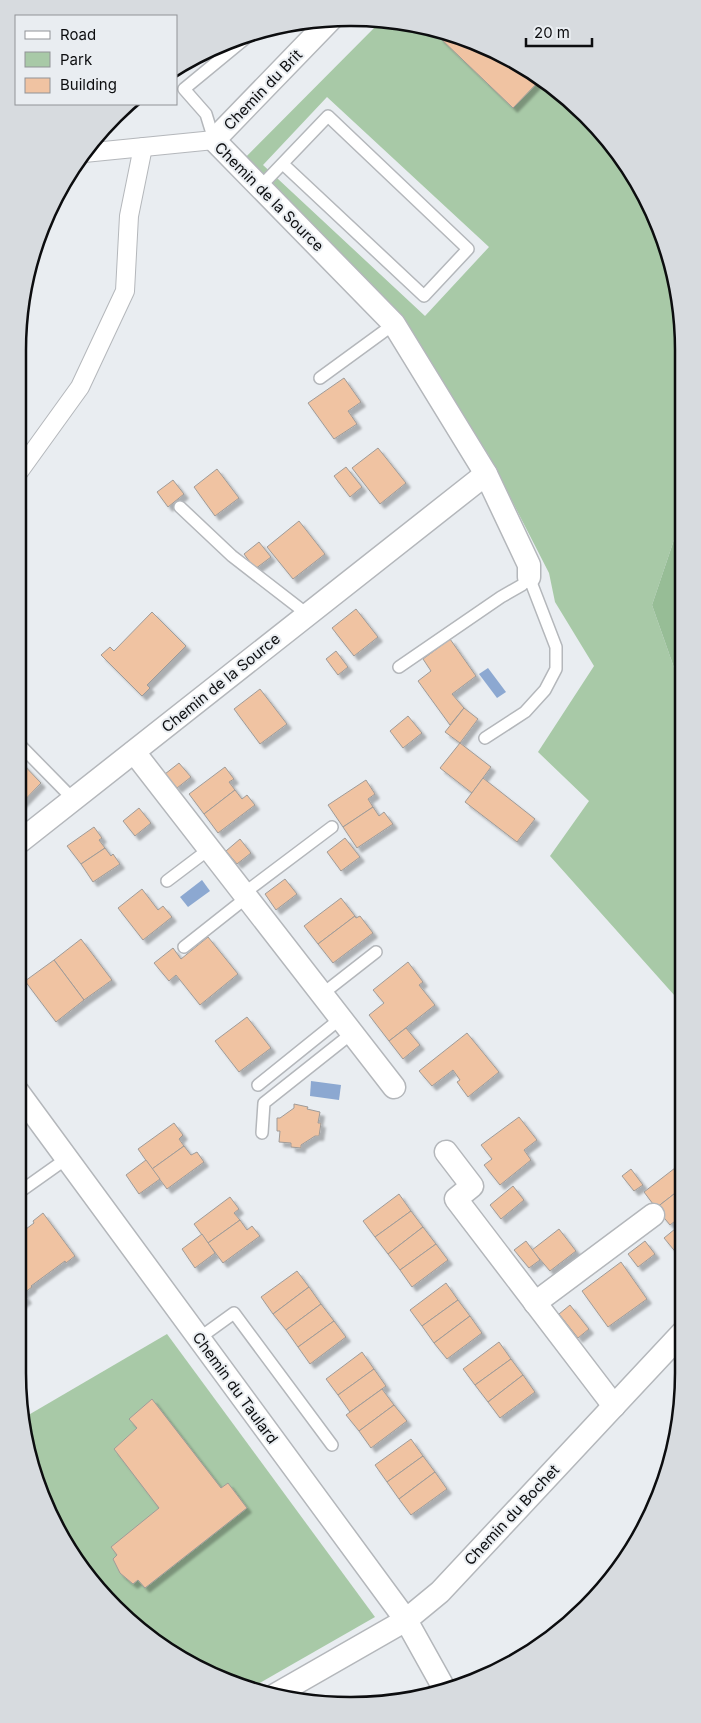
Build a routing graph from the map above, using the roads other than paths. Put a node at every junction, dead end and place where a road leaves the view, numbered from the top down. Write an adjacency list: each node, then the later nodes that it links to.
1 (323, 28): 3 (street, Chemin du Brit)
2 (234, 48): 3 (lane)
3 (214, 140): 4 (street, Chemin de la Source); 7 (street, Chemin de la Source)
4 (143, 147): 5 (street, Chemin de la Source); 10 (street)
5 (94, 152)
6 (283, 164): 6 (lane); 7 (lane)
7 (260, 187): 8 (street, Chemin de la Source)
8 (394, 324): 9 (lane); 11 (street, Chemin de la Source)
9 (320, 378)
10 (26, 462)
11 (486, 474): 13 (street, Chemin de la Source); 14 (street, Chemin de la Source)
12 (180, 506): 14 (lane)
13 (529, 577): 15 (lane); 16 (lane, Chemin de la Source)
14 (307, 614): 18 (street, Chemin de la Source)
15 (399, 667)
16 (486, 738)
17 (26, 751): 19 (lane)
18 (134, 752): 19 (street, Chemin de la Source); 22 (street)
19 (73, 799): 21 (street, Chemin de la Source)
20 (332, 827): 24 (lane)
21 (26, 837)
22 (208, 850): 23 (lane); 24 (street)
23 (167, 881)
24 (244, 896): 25 (lane); 27 (street)
25 (184, 947)
26 (376, 952): 27 (lane)
27 (321, 995): 28 (street)
28 (346, 1026): 29 (lane); 30 (street); 32 (lane)
29 (258, 1085)
30 (394, 1087)
31 (26, 1103): 34 (street, Chemin du Taulard)
32 (262, 1133)
33 (446, 1152): 37 (street)
34 (66, 1158): 35 (lane); 38 (street, Chemin du Taulard)
35 (26, 1187)
36 (653, 1215): 37 (street)
37 (535, 1303): 40 (street)
38 (198, 1339): 41 (lane); 42 (street, Chemin du Taulard)
39 (675, 1341): 40 (street, Chemin du Bochet)
40 (614, 1406): 42 (street, Chemin du Bochet)
41 (332, 1445)
42 (406, 1620): 43 (street, Chemin du Taulard); 44 (street, Chemin du Bochet)
43 (442, 1684)
44 (284, 1690)

